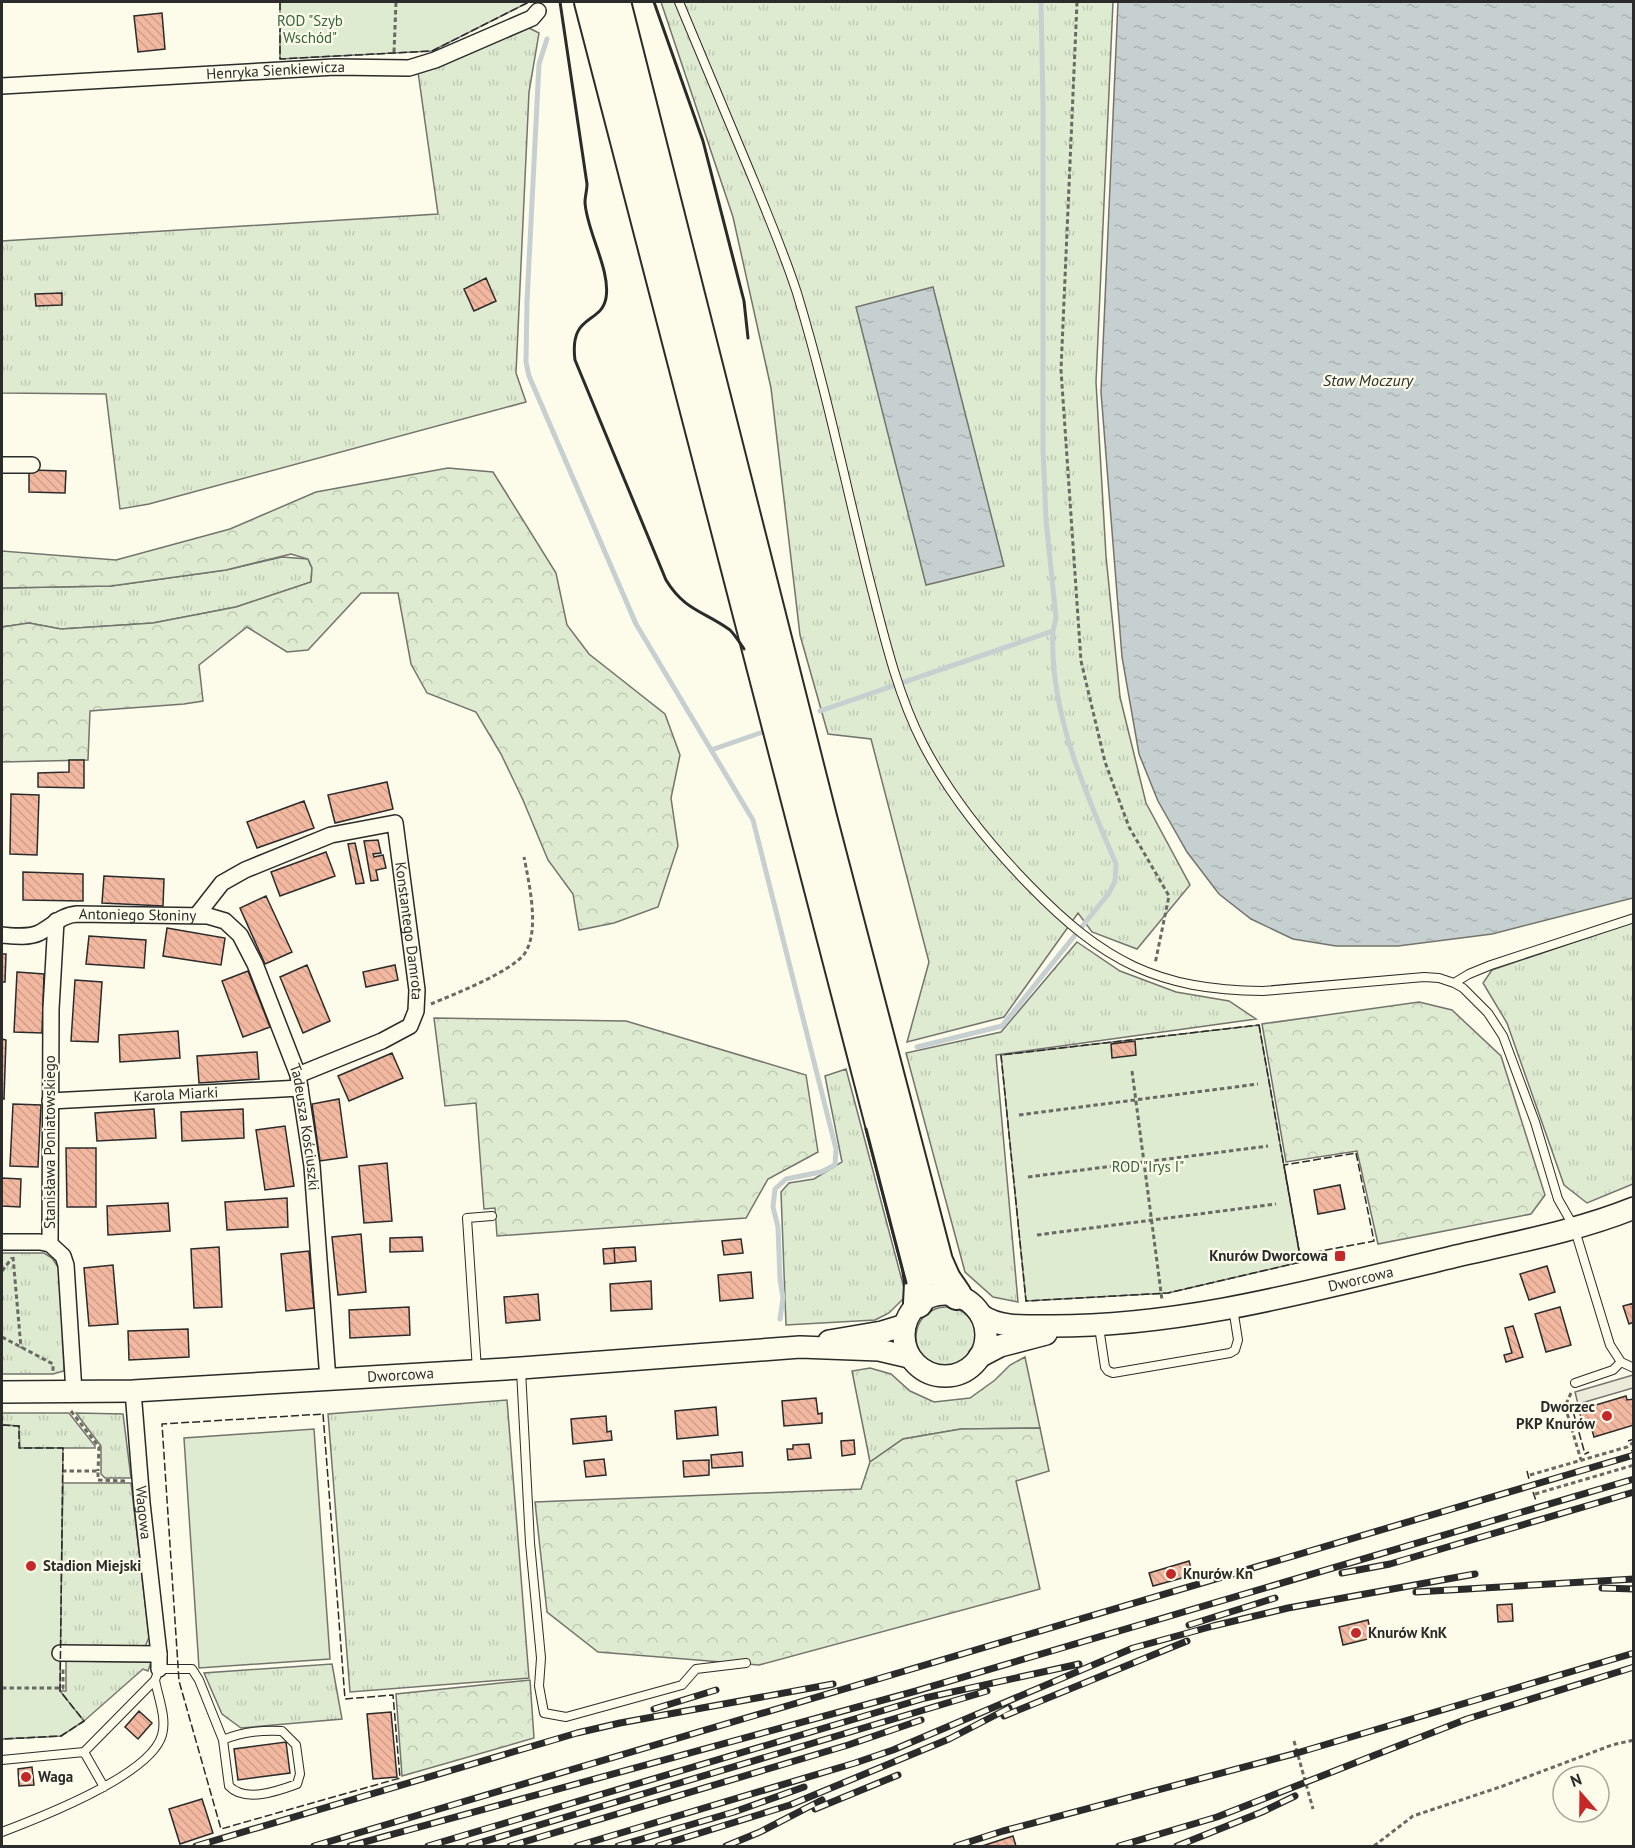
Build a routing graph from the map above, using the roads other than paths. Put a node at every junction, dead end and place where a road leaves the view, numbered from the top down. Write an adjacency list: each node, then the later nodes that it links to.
1 (589, 2): 23 (highway)
2 (616, 2): 21 (highway)
3 (679, 2): 13 (lane)
4 (538, 6): 5 (street, Henryka Sienkiewicza)
5 (2, 86)
6 (2, 465): 7 (street)
7 (32, 465)
8 (395, 823): 9 (street, Antoniego Słoniny); 14 (street, Konstantego Damrota)
9 (197, 915): 11 (street, Antoniego Słoniny); 14 (street, Tadeusza Kościuszki)
10 (1634, 918): 13 (lane)
11 (56, 921): 12 (street, Antoniego Słoniny); 15 (street, Stanisława Poniatowskiego)
12 (2, 935)
13 (1454, 983): 18 (lane)
14 (299, 1081): 15 (street, Karola Miarki); 33 (street, Tadeusza Kościuszki)
15 (50, 1101): 20 (street, Stanisława Poniatowskiego)
16 (1634, 1208): 18 (main road, Dworcowa)
17 (492, 1215): 32 (lane)
18 (1574, 1227): 22 (main road, Dworcowa); 29 (lane)
19 (2, 1242): 20 (street)
20 (50, 1244): 37 (street, Stanisława Poniatowskiego)
21 (957, 1295): 23 (main road); 24 (main road)
22 (1233, 1307): 25 (main road, Dworcowa); 25 (lane)
23 (911, 1314): 26 (main road, Dworcowa); 28 (main road)
24 (981, 1315): 25 (main road, Dworcowa); 27 (main road)
25 (1090, 1326): 27 (main road, Dworcowa)
26 (800, 1347): 28 (main road, Dworcowa); 30 (main road, Dworcowa)
27 (979, 1357): 28 (main road)
28 (909, 1358)
29 (1621, 1362): 31 (lane); 34 (lane)
30 (521, 1368): 32 (main road, Dworcowa); 39 (lane)
31 (1634, 1368)
32 (477, 1371): 33 (main road, Dworcowa)
33 (328, 1380): 35 (main road, Dworcowa)
34 (1575, 1383)
35 (133, 1391): 37 (main road, Dworcowa); 40 (street, Wagowa)
36 (2, 1392): 37 (main road, Dworcowa)
37 (66, 1398)
38 (61, 1653): 40 (street)
39 (746, 1663)
40 (158, 1668): 41 (lane); 42 (lane); 44 (lane)
41 (223, 1740): 41 (lane)
42 (84, 1752): 43 (lane); 44 (lane)
43 (2, 1760)
44 (104, 1787): 45 (lane)
45 (2, 1832)

